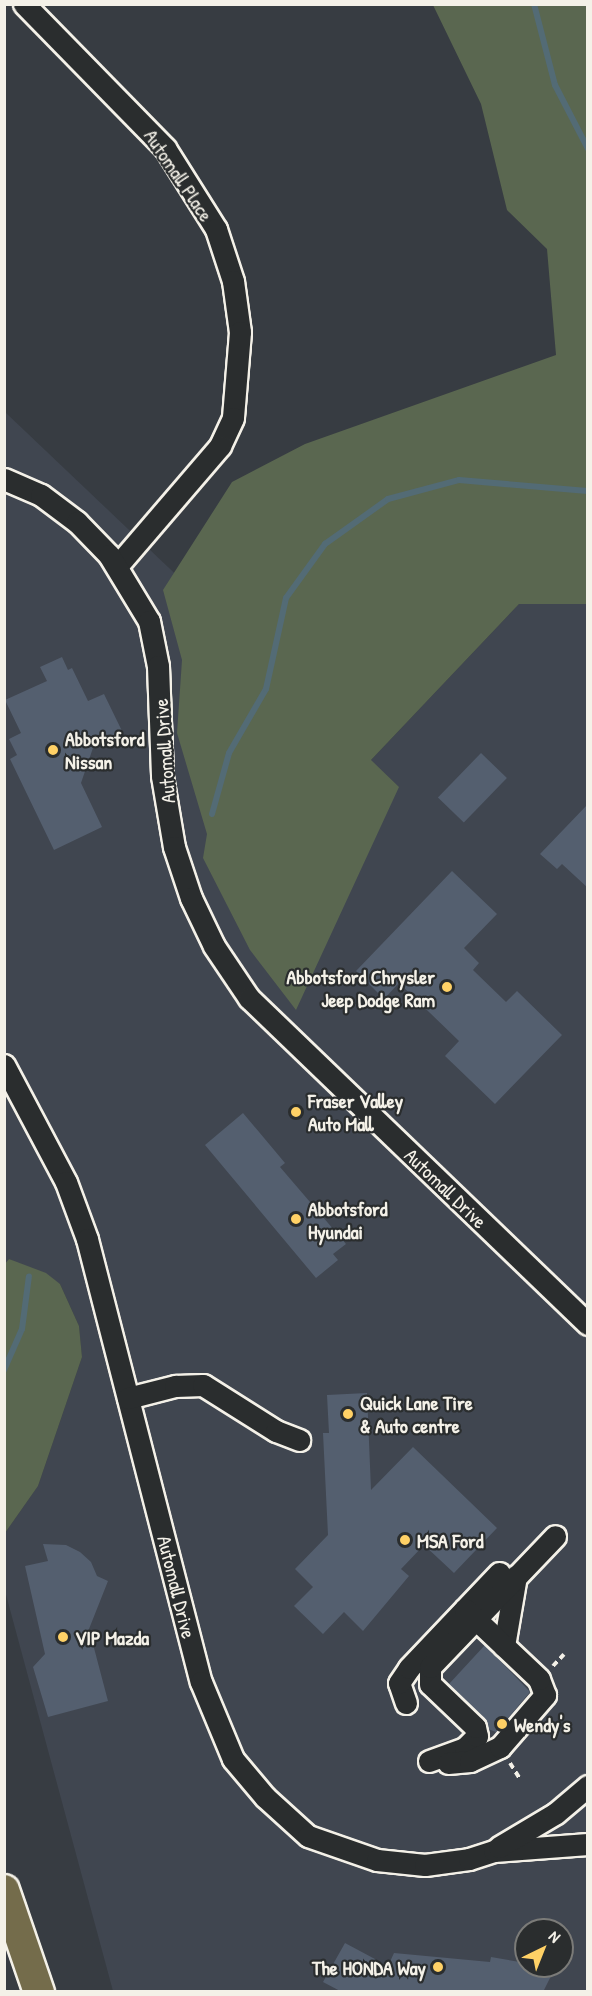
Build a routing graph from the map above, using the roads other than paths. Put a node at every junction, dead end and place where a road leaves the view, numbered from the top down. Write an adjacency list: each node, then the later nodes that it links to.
1 (24, 4): 3 (street, Automall Place)
2 (4, 479): 3 (street, Automall Drive)
3 (117, 566): 5 (street, Automall Drive)
4 (4, 1065): 6 (street, Automall Drive)
5 (588, 1324)
6 (128, 1398): 7 (street); 14 (street, Automall Drive)
7 (299, 1440)
8 (516, 1576): 9 (street); 9 (street); 10 (street)
9 (475, 1618): 10 (street); 10 (street); 11 (street)
10 (504, 1646)
11 (406, 1703)
12 (588, 1786): 14 (street, Automall Drive)
13 (588, 1844): 14 (street, Automall Drive)
14 (494, 1851)
15 (4, 1890): 16 (highway)
16 (39, 1992)

